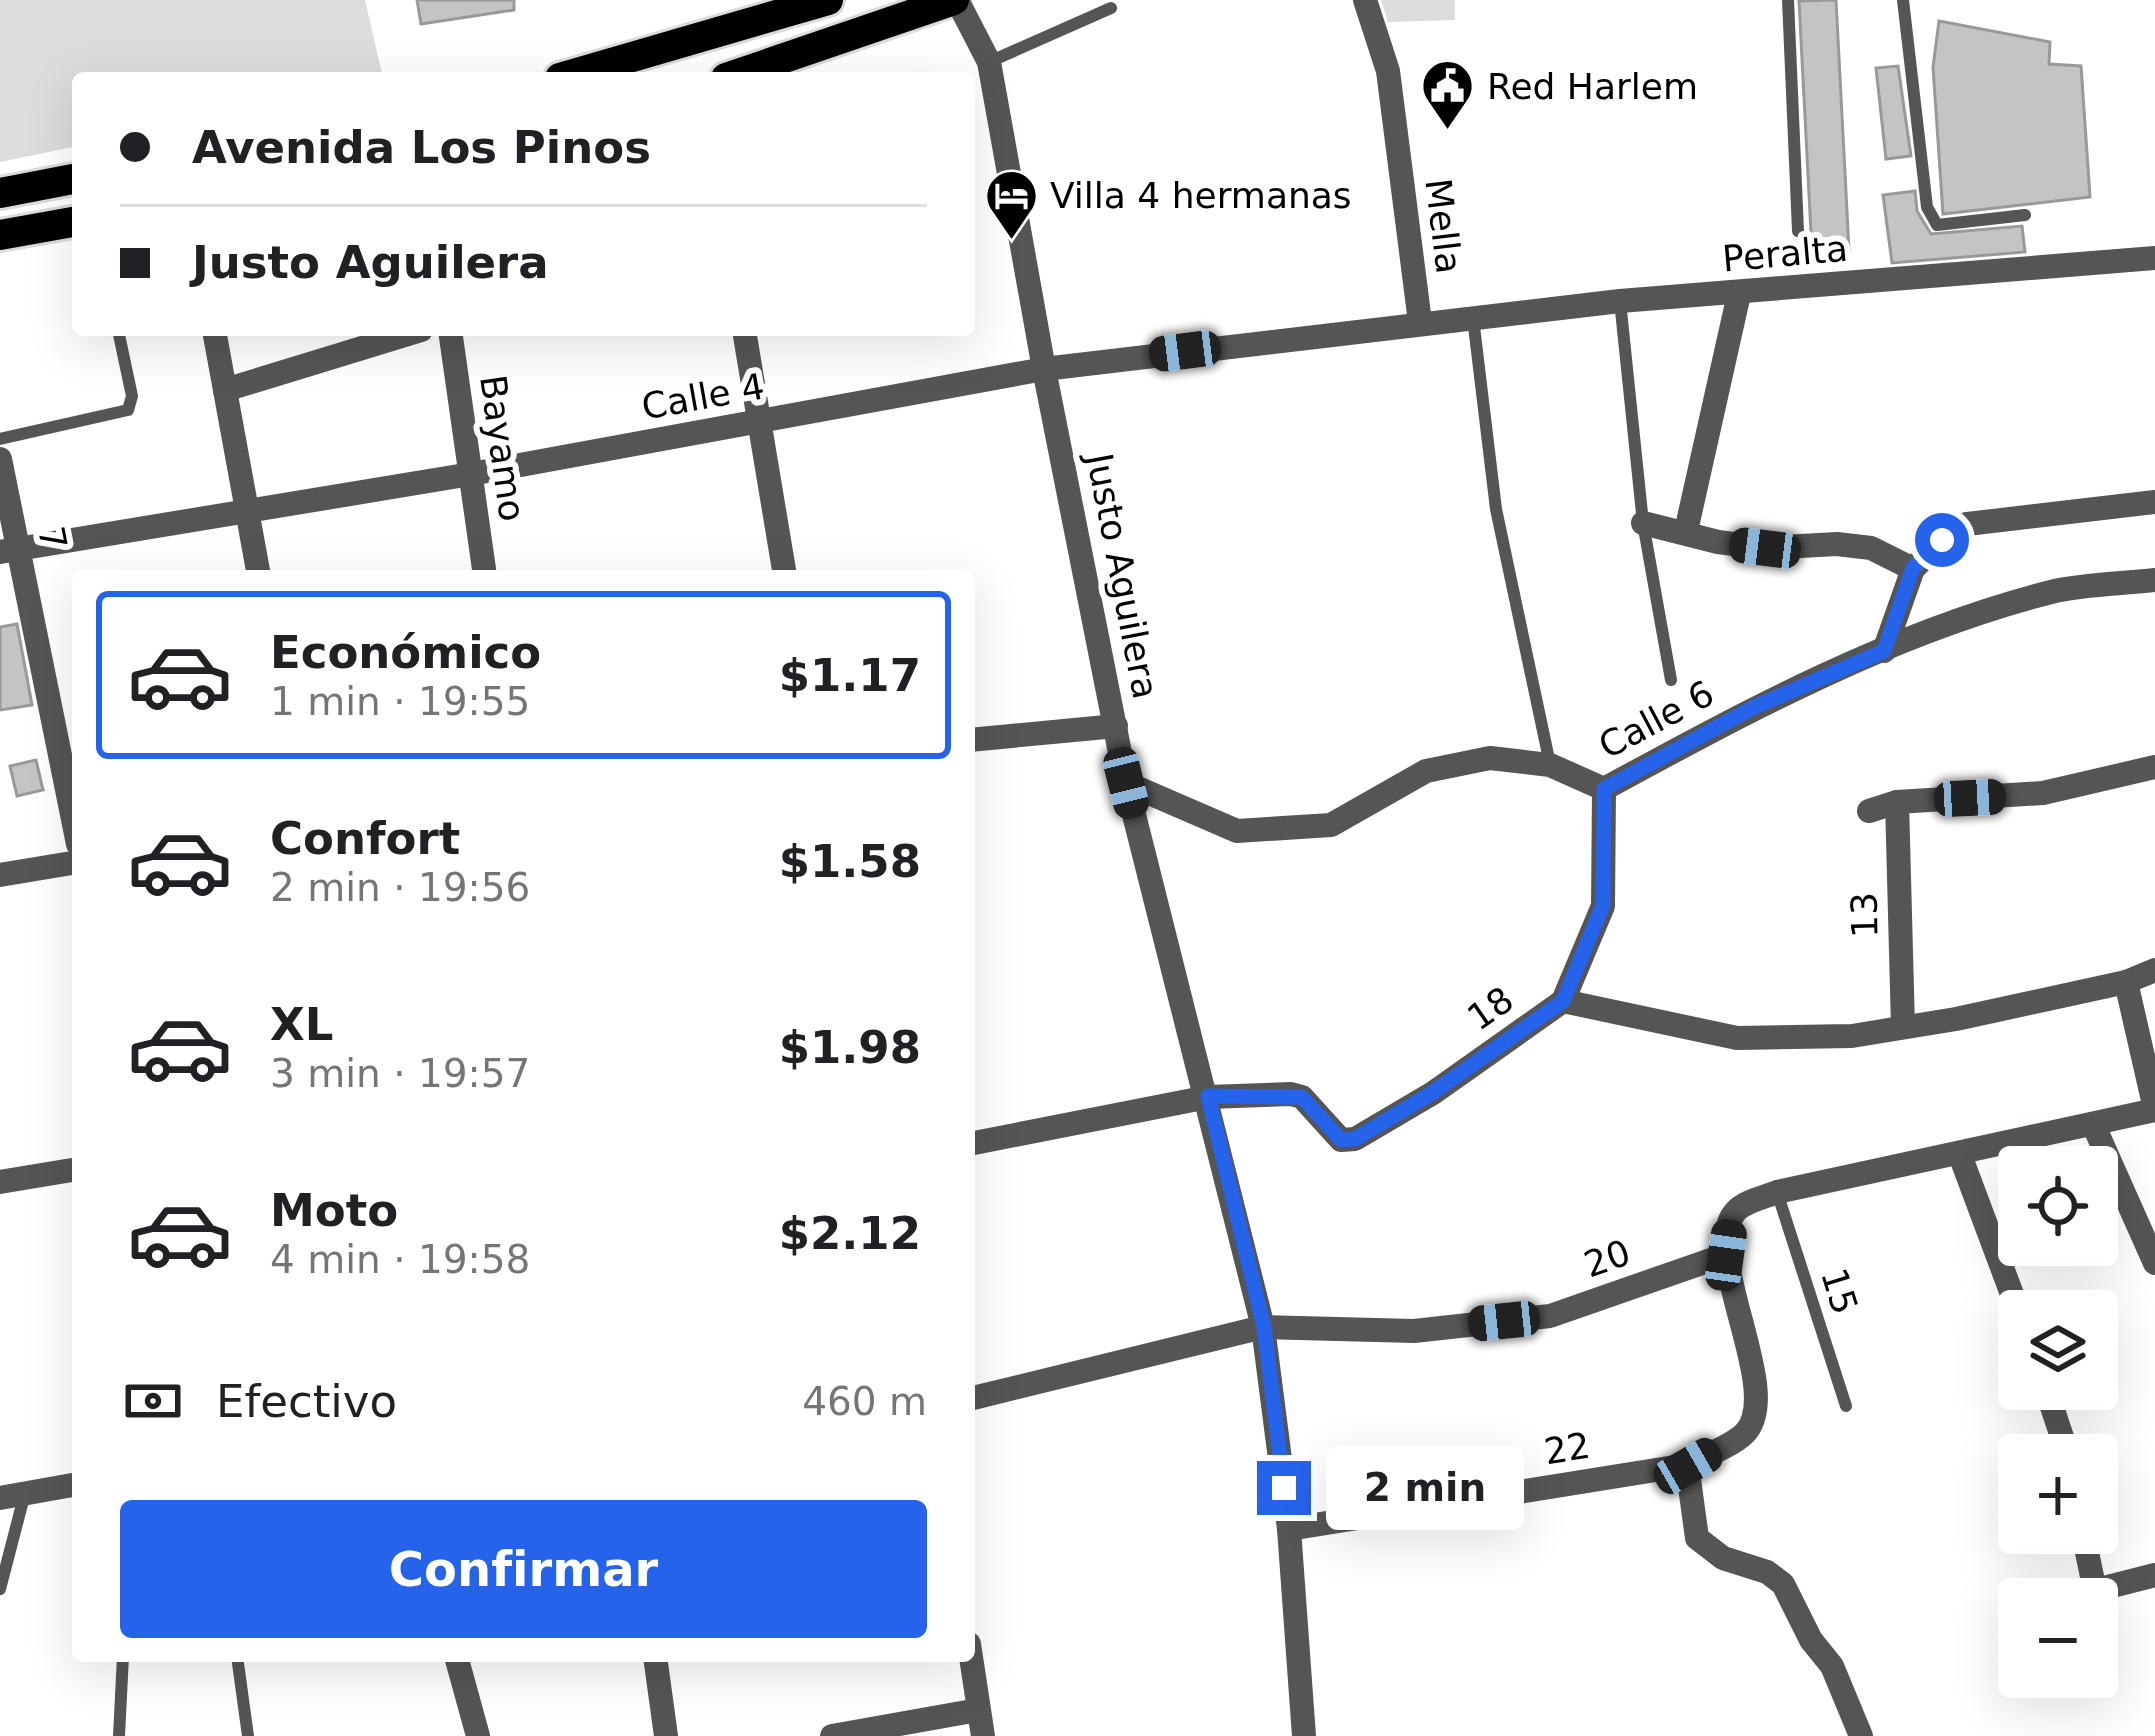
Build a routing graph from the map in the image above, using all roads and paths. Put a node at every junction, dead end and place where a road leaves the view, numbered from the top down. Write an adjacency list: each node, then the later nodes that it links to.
1 (828, 0): 8 (main road)
2 (955, 0): 7 (street, Justo Aguilera); 9 (main road)
3 (1365, 0): 21 (street, Mella)
4 (1788, 0): 15 (lane)
5 (1903, 0): 13 (lane)
6 (1111, 8): 7 (lane)
7 (989, 62): 10 (street); 27 (street, Justo Aguilera)
8 (581, 72)
9 (745, 72)
10 (975, 73)
11 (72, 179): 12 (main road)
12 (0, 193)
13 (2025, 214)
14 (72, 222): 16 (main road)
15 (1798, 231)
16 (0, 236)
17 (2155, 258): 18 (street, Peralta)
18 (1739, 294): 19 (street, Peralta); 36 (street)
19 (1620, 301): 20 (street, Peralta); 35 (lane)
20 (1473, 316): 21 (street, Peralta); 47 (lane)
21 (1420, 322): 27 (street, Calle 4)
22 (119, 336): 30 (lane)
23 (215, 336): 28 (street)
24 (402, 336): 28 (street)
25 (451, 336): 32 (street, Bayamo)
26 (745, 336): 29 (street)
27 (1044, 369): 29 (street, Calle 4); 45 (street, Justo Aguilera)
28 (225, 390): 34 (street)
29 (758, 422): 32 (street, Calle 4); 41 (street)
30 (0, 439)
31 (0, 459): 37 (street, 7)
32 (471, 474): 34 (street, Calle 4); 40 (street, Bayamo)
33 (2155, 502): 38 (street)
34 (246, 510): 37 (street, Calle 4); 39 (street)
35 (1643, 524): 36 (street); 44 (lane)
36 (1686, 531): 38 (street)
37 (9, 550): 53 (street, 7)
38 (1913, 568): 43 (street)
39 (258, 570)
40 (484, 570)
41 (784, 570)
42 (2155, 580): 43 (street, Calle 6)
43 (1884, 651): 50 (street, Calle 6)
44 (1671, 680)
45 (1116, 726): 46 (street); 49 (street, Justo Aguilera)
46 (975, 739)
47 (1550, 765): 49 (street, Calle 6); 50 (street, Calle 6)
48 (2155, 767): 51 (street)
49 (1126, 783): 60 (street, Justo Aguilera)
50 (1604, 789): 58 (street)
51 (1897, 802): 52 (street); 59 (street, 13)
52 (1869, 811)
53 (72, 818)
54 (72, 863): 55 (street)
55 (0, 875)
56 (2155, 970): 57 (street, 18)
57 (2126, 982): 59 (street, 18); 61 (street)
58 (1563, 1001): 59 (street, 18); 60 (street, 18)
59 (1903, 1027)
60 (1208, 1096): 63 (street, 18); 71 (street, Justo Aguilera)
61 (2155, 1110): 62 (street)
62 (2094, 1126): 64 (street); 69 (street)
63 (975, 1143)
64 (1960, 1155): 67 (street); 70 (street)
65 (72, 1170): 66 (street)
66 (0, 1182)
67 (1778, 1192): 68 (street); 73 (lane, 15)
68 (1726, 1255): 71 (street, 20); 74 (street, 22)
69 (2155, 1263)
70 (2010, 1290)
71 (1264, 1327): 72 (street, 20); 77 (street, Justo Aguilera)
72 (975, 1398)
73 (1846, 1406)
74 (1688, 1466): 77 (street, 22); 94 (street)
75 (72, 1485): 76 (street)
76 (13, 1496): 80 (lane)
77 (1289, 1528): 93 (street, Justo Aguilera)
78 (2155, 1575): 79 (street)
79 (2118, 1585)
80 (0, 1589)
81 (123, 1662): 87 (lane)
82 (238, 1662): 88 (lane)
83 (458, 1662): 89 (street)
84 (656, 1662): 90 (street)
85 (971, 1662): 86 (street)
86 (978, 1710): 91 (street); 92 (street)
87 (119, 1736)
88 (248, 1736)
89 (478, 1736)
90 (666, 1736)
91 (832, 1736)
92 (983, 1736)
93 (1304, 1736)
94 (1861, 1736)

